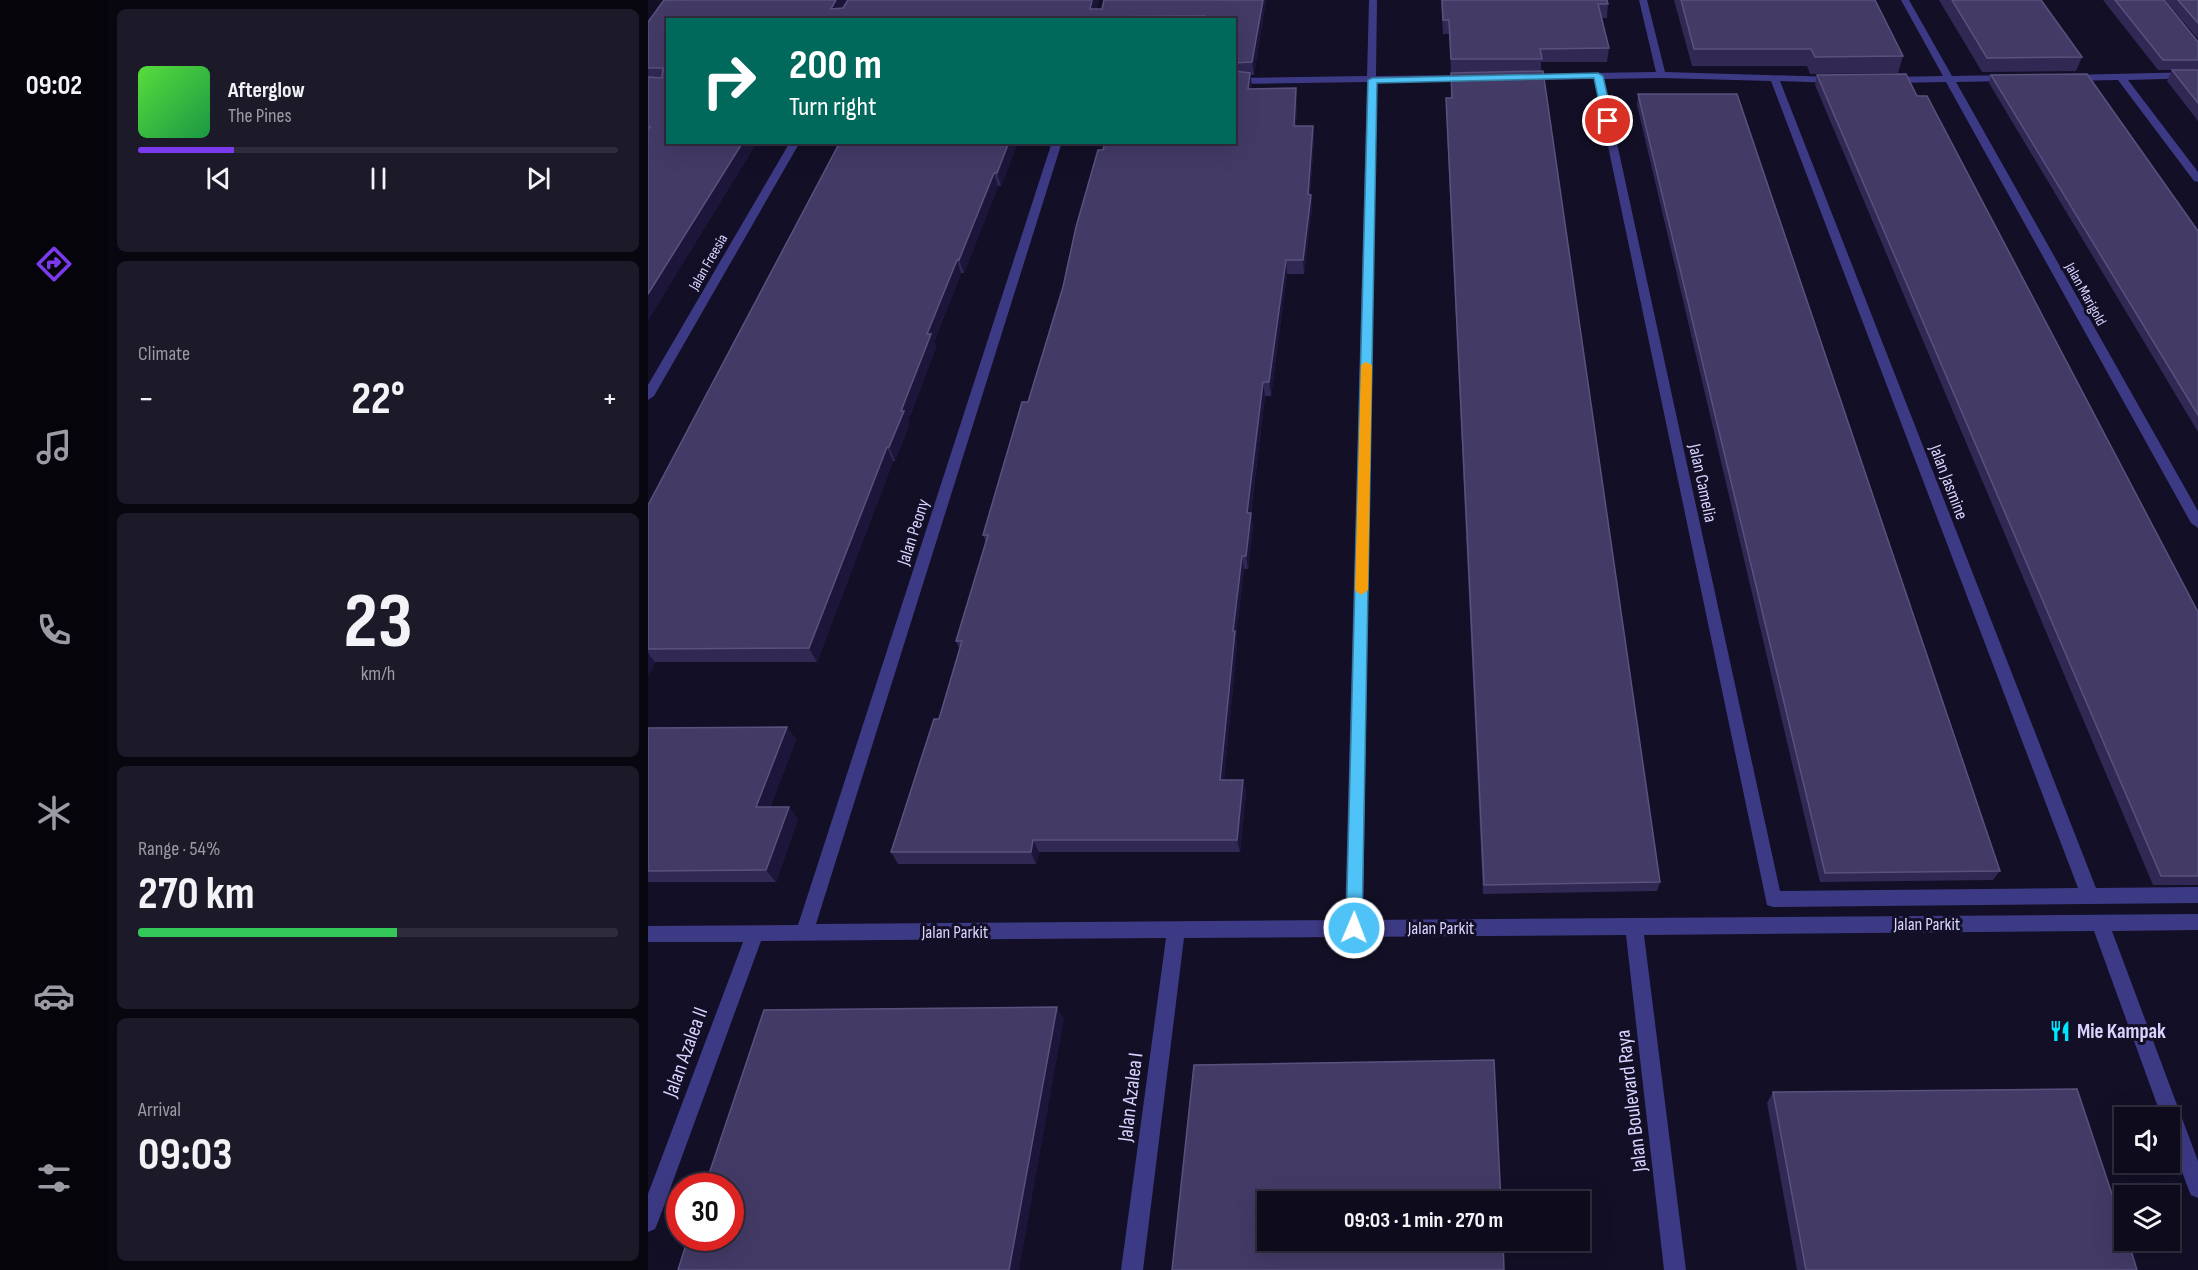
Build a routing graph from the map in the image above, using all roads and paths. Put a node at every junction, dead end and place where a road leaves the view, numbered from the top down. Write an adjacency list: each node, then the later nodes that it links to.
1 (1373, 0): 13 (street)
2 (1643, 0): 4 (street)
3 (1905, 0): 12 (street, Jalan Marigold)
4 (1661, 75): 6 (street); 17 (street)
5 (2198, 75): 8 (street)
6 (1598, 76): 7 (street); 24 (street, Jalan Camelia)
7 (1515, 77)
8 (2121, 77): 11 (street); 20 (street)
9 (1479, 78): 13 (street)
10 (2017, 78): 12 (street)
11 (2063, 78)
12 (1947, 79): 15 (street); 22 (street, Jalan Marigold)
13 (1372, 80): 16 (street); 28 (street)
14 (1844, 80): 17 (street)
15 (1878, 80)
16 (1236, 81)
17 (1775, 81): 24 (street, Jalan Jasmine)
18 (794, 144): 21 (street, Jalan Freesia)
19 (1056, 144): 31 (street, Jalan Peony)
20 (2198, 179)
21 (648, 396)
22 (2198, 523)
23 (2198, 895): 24 (street)
24 (2090, 896)
25 (2198, 921): 26 (street, Jalan Parkit)
26 (2100, 922): 27 (street, Jalan Parkit); 33 (street)
27 (1634, 926): 28 (street, Jalan Parkit); 36 (street, Jalan Boulevard Raya)
28 (1354, 928): 29 (street, Jalan Parkit)
29 (1176, 930): 31 (street, Jalan Parkit); 35 (street, Jalan Azalea I)
30 (755, 933): 31 (street, Jalan Parkit); 32 (street, Jalan Parkit); 34 (street, Jalan Azalea II)
31 (804, 933)
32 (648, 934)
33 (2198, 1188)
34 (648, 1222)
35 (1132, 1270)
36 (1675, 1270)

